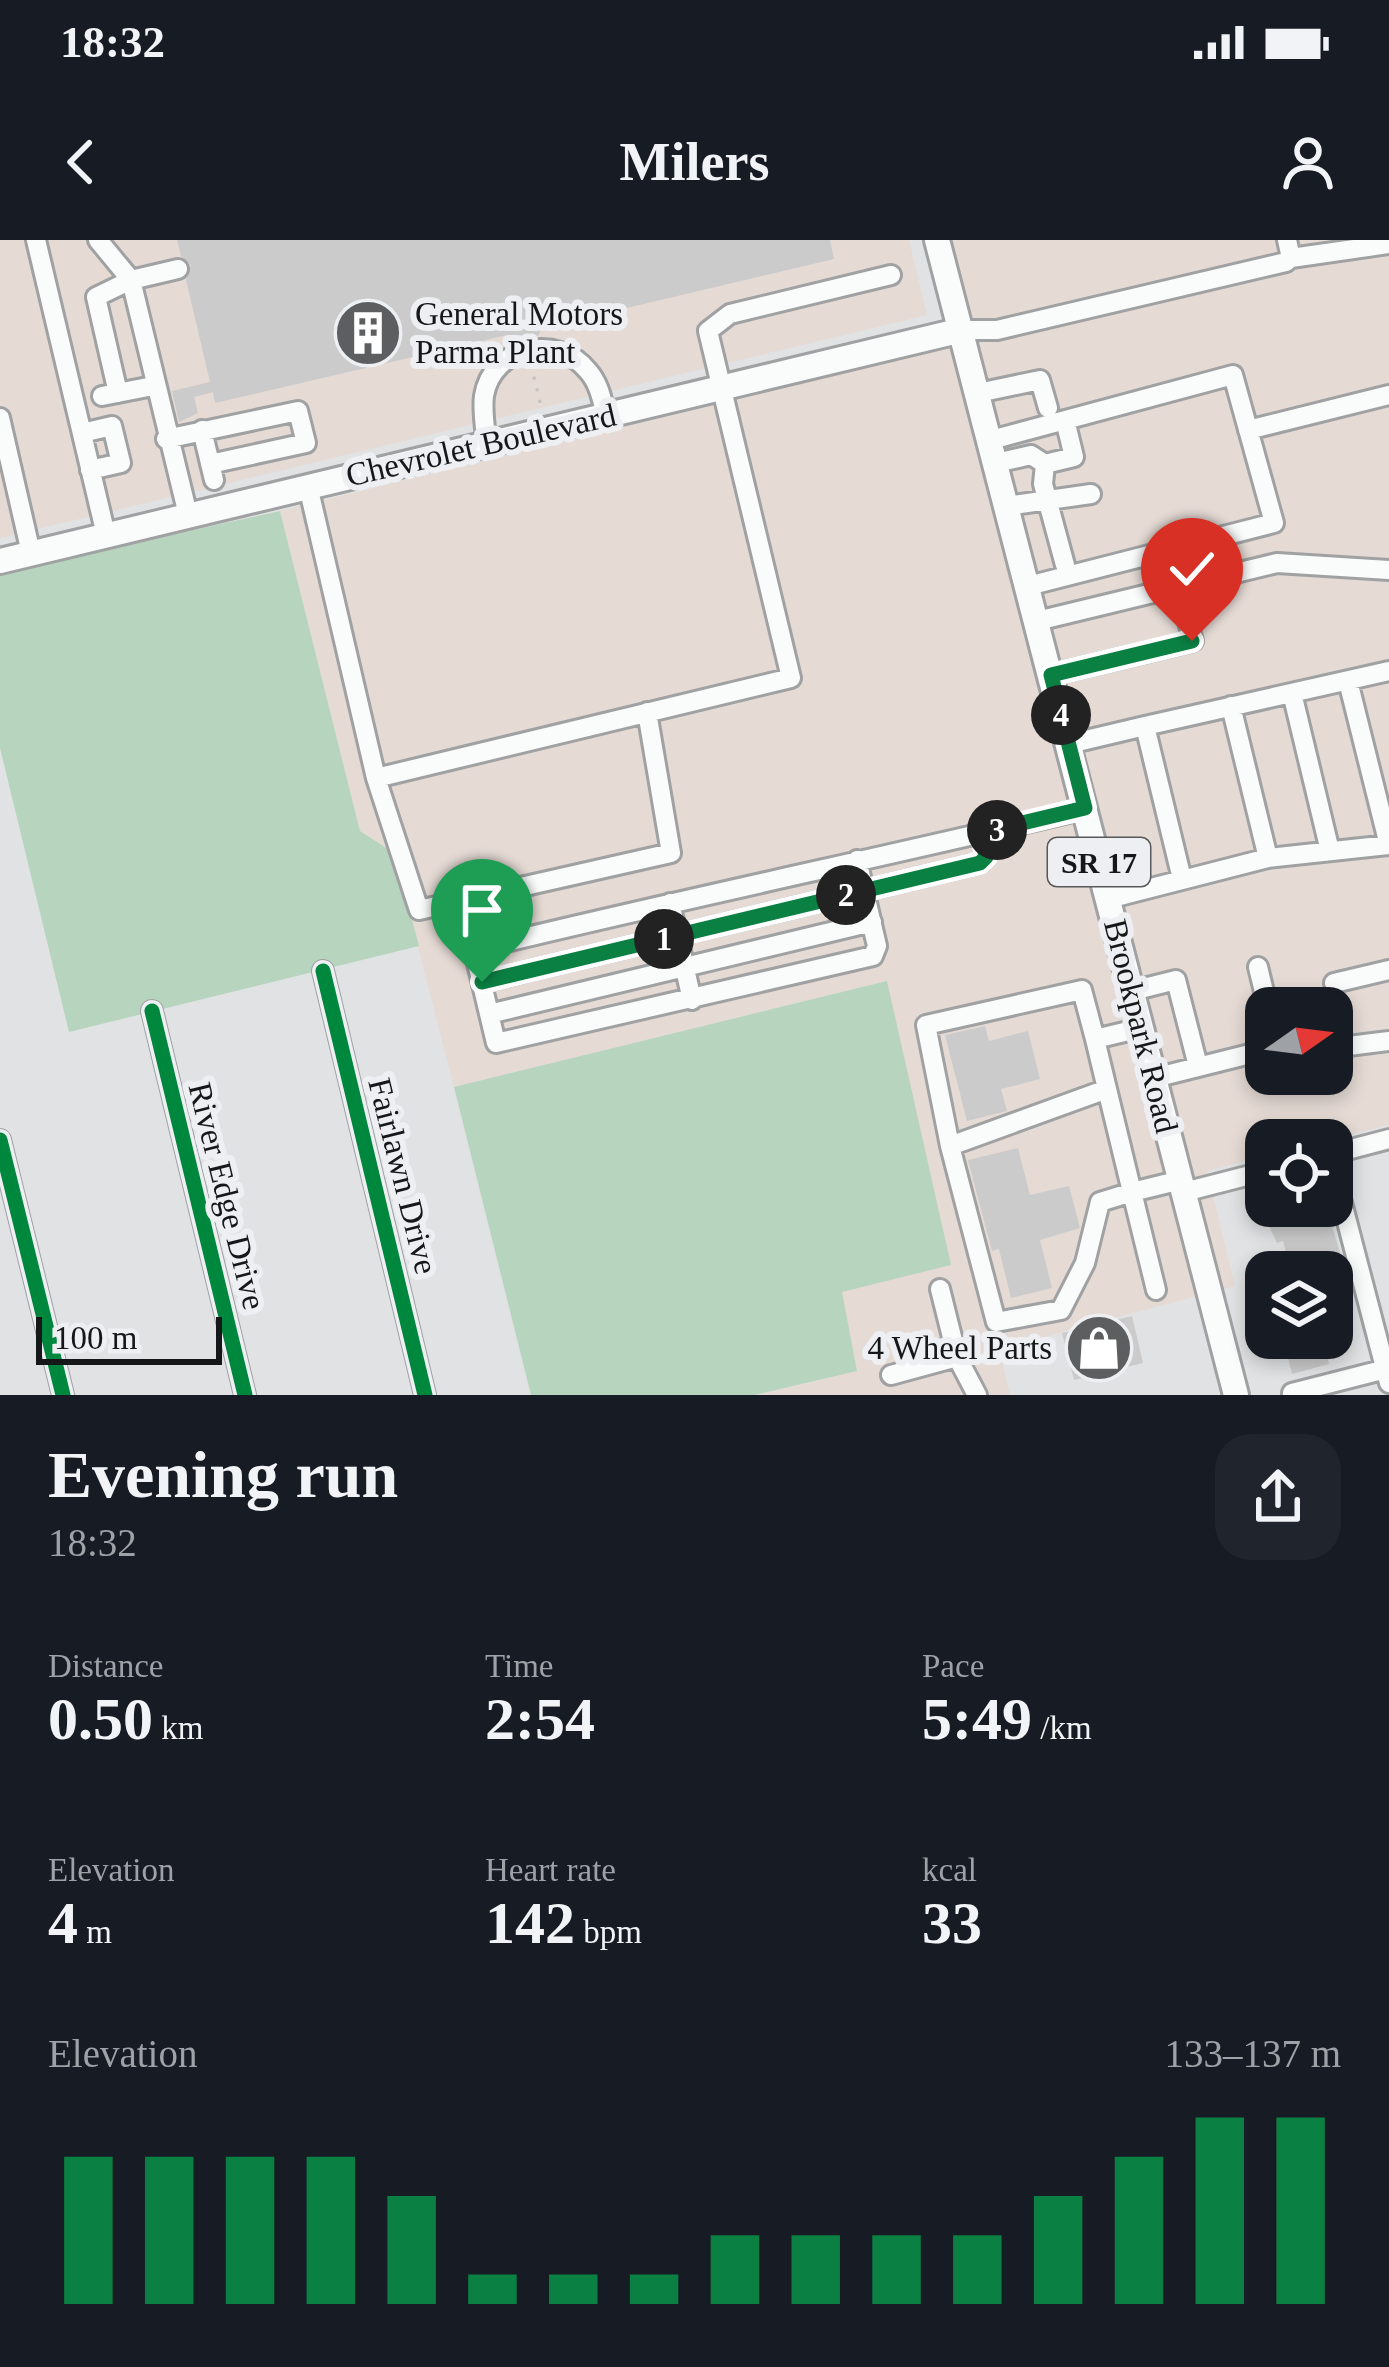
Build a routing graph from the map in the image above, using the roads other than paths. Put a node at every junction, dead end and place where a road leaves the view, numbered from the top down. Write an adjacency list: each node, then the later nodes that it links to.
1 (36, 240): 20 (street)
2 (98, 240): 8 (street)
3 (937, 240): 9 (main road, Brookpark Road / SR 17)
4 (1389, 244): 5 (street)
5 (1289, 249): 9 (street)
6 (178, 269): 8 (street)
7 (891, 275): 11 (street)
8 (131, 280): 10 (street); 10 (street)
9 (962, 330): 11 (main road, Chevrolet Boulevard); 12 (main road, Brookpark Road / SR 17)
10 (153, 386): 21 (street)
11 (722, 387): 15 (main road, Chevrolet Boulevard); 44 (street)
12 (978, 393): 14 (street); 23 (main road, Brookpark Road / SR 17)
13 (1389, 395): 18 (street)
14 (1048, 407)
15 (606, 415): 22 (main road, Chevrolet Boulevard); 22 (street)
16 (0, 418): 32 (street)
17 (1065, 420): 18 (street); 23 (street); 24 (street)
18 (1248, 430): 36 (street)
19 (196, 431): 19 (street); 21 (street)
20 (82, 433): 25 (street); 25 (street)
21 (166, 439): 30 (street)
22 (488, 443): 26 (main road, Chevrolet Boulevard)
23 (993, 452): 24 (street); 29 (main road, Brookpark Road / SR 17)
24 (1046, 464): 28 (street)
25 (90, 470): 31 (street)
26 (308, 486): 30 (main road, Chevrolet Boulevard); 47 (street)
27 (1091, 494): 28 (street)
28 (1048, 500): 29 (street); 34 (street)
29 (1007, 506): 36 (main road, Brookpark Road / SR 17)
30 (188, 515): 31 (main road, Chevrolet Boulevard)
31 (106, 535): 32 (main road, Chevrolet Boulevard)
32 (32, 553): 33 (main road, Chevrolet Boulevard)
33 (0, 561)
34 (1065, 565)
35 (1389, 570): 37 (street)
36 (1028, 586): 38 (main road, Brookpark Road / SR 17)
37 (1179, 587): 38 (street); 40 (street)
38 (1037, 621): 40 (main road, Brookpark Road / SR 17)
39 (1389, 671): 41 (street)
40 (1051, 675): 46 (main road, Brookpark Road / SR 17)
41 (1348, 681): 42 (street); 50 (street)
42 (1292, 693): 43 (street); 50 (street)
43 (1231, 706): 45 (street); 51 (street)
44 (647, 712): 47 (street); 47 (street)
45 (1145, 726): 46 (street); 53 (street)
46 (1069, 744): 48 (main road, Brookpark Road / SR 17)
47 (376, 778)
48 (1085, 808): 49 (street); 55 (main road, Brookpark Road / SR 17)
49 (981, 833): 52 (street); 54 (street)
50 (1330, 851): 51 (street)
51 (1268, 858): 53 (street)
52 (857, 860): 54 (street); 56 (street)
53 (1182, 879): 55 (street)
54 (864, 891): 57 (street); 58 (street)
55 (1108, 899): 66 (main road, Brookpark Road / SR 17)
56 (670, 903): 58 (street); 63 (street)
57 (872, 922): 60 (street); 67 (street)
58 (678, 935): 60 (street); 63 (street)
59 (1258, 967): 65 (street)
60 (685, 968): 67 (street); 69 (street)
61 (323, 970): 96 (street, Fairlawn Drive)
62 (1389, 970): 64 (street)
63 (482, 982): 69 (street)
64 (1334, 983)
65 (1263, 987)
66 (1132, 991): 70 (main road, Brookpark Road / SR 17); 75 (street)
67 (692, 1000): 69 (street)
68 (152, 1011): 95 (street, River Edge Drive)
69 (489, 1014)
70 (1142, 1028): 71 (street); 76 (main road, Brookpark Road / SR 17)
71 (1095, 1039): 77 (street); 80 (street)
72 (1389, 1041): 73 (street)
73 (1353, 1045)
74 (1245, 1054): 75 (street)
75 (1198, 1066): 76 (street)
76 (1154, 1078): 83 (main road, Brookpark Road / SR 17)
77 (1107, 1089): 80 (street); 84 (street)
78 (1389, 1139): 81 (street)
79 (0, 1140): 86 (street)
80 (950, 1146): 84 (street)
81 (1353, 1148)
82 (1245, 1175): 83 (street)
83 (1182, 1186): 84 (street); 98 (main road, Brookpark Road / SR 17)
84 (1132, 1192): 89 (street)
85 (1348, 1227): 92 (street)
86 (22, 1232): 87 (street); 94 (street)
87 (0, 1237)
88 (940, 1289): 90 (street)
89 (1156, 1290)
90 (957, 1358): 91 (street); 97 (street)
91 (891, 1375)
92 (1387, 1376): 93 (street)
93 (1292, 1393)
94 (63, 1395)
95 (245, 1395)
96 (425, 1395)
97 (977, 1395)
98 (1236, 1395)

